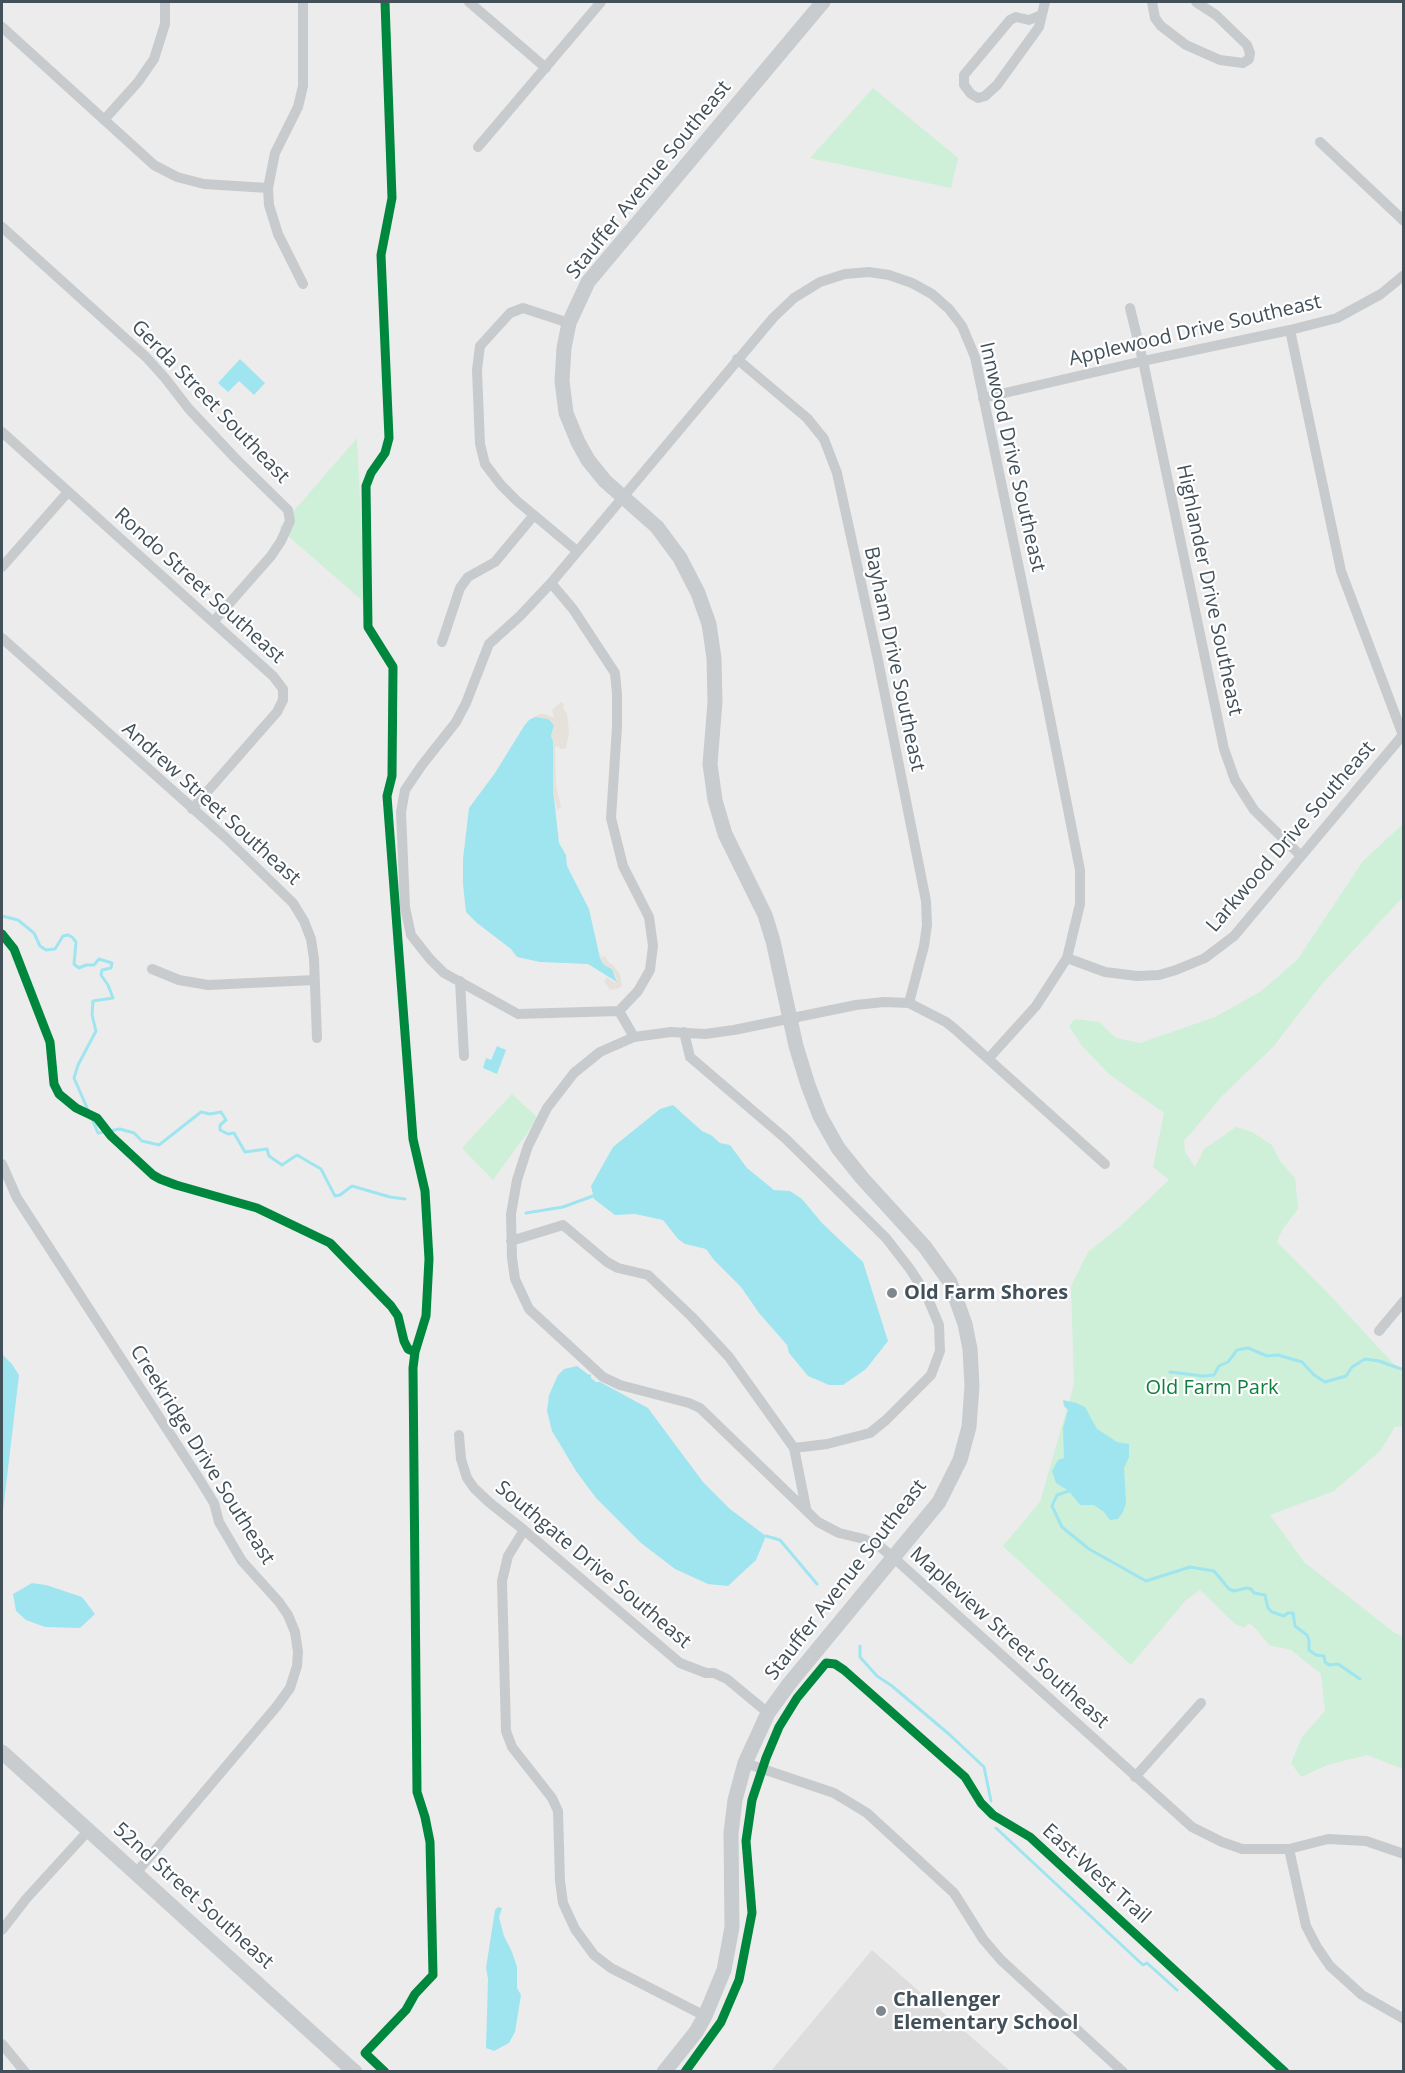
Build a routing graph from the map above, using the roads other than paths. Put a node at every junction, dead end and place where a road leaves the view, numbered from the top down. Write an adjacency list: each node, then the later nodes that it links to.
1 (165, 2): 12 (street)
2 (303, 2): 15 (street)
3 (469, 2): 11 (street)
4 (601, 2): 11 (street)
5 (823, 2): 21 (street, Stauffer Avenue Southeast)
6 (1045, 2): 9 (street)
7 (1152, 2): 8 (street)
8 (1196, 2)
9 (1041, 15): 9 (street)
10 (2, 27): 12 (street)
11 (546, 68): 14 (street)
12 (104, 120): 15 (street)
13 (1320, 142): 16 (street)
14 (478, 147)
15 (268, 188): 19 (street)
16 (1404, 221)
17 (2, 227): 33 (street, Gerda Street Southeast)
18 (1404, 275): 22 (street, Applewood Drive Southeast)
19 (303, 284)
20 (1130, 308): 24 (street, Highlander Drive Southeast)
21 (569, 322): 28 (street, Stauffer Avenue Southeast); 29 (street)
22 (1290, 330): 24 (street, Applewood Drive Southeast); 36 (street)
23 (737, 359): 25 (street, Innwood Drive Southeast); 28 (street, Innwood Drive Southeast); 43 (street, Bayham Drive Southeast)
24 (1143, 361): 25 (street, Applewood Drive Southeast); 38 (street, Highlander Drive Southeast)
25 (983, 398): 39 (street, Innwood Drive Southeast)
26 (2, 432): 27 (street, Rondo Street Southeast)
27 (68, 492): 31 (street); 33 (street, Rondo Street Southeast)
28 (622, 496): 30 (street, Innwood Drive Southeast); 45 (street, Stauffer Avenue Southeast)
29 (534, 515): 30 (street); 35 (street)
30 (577, 552): 32 (street, Innwood Drive Southeast)
31 (2, 567)
32 (550, 583): 42 (street, Innwood Drive Southeast); 44 (street)
33 (213, 622): 37 (street, Rondo Street Southeast)
34 (2, 638): 37 (street, Andrew Street Southeast)
35 (442, 642)
36 (1403, 737): 38 (street, Larkwood Drive Southeast)
37 (192, 809): 41 (street, Andrew Street Southeast)
38 (1300, 855): 39 (street, Larkwood Drive Southeast)
39 (1067, 958): 50 (street, Innwood Drive Southeast)
40 (152, 969): 41 (street)
41 (314, 980): 48 (street, Andrew Street Southeast)
42 (460, 981): 44 (street, Innwood Drive Southeast); 49 (street)
43 (909, 1003): 45 (street, Mapleview Street Southeast); 50 (street)
44 (620, 1011): 47 (street)
45 (790, 1019): 46 (street, Mapleview Street Southeast); 60 (street, Stauffer Avenue Southeast)
46 (684, 1032): 47 (street, Mapleview Street Southeast); 57 (street)
47 (634, 1037): 53 (street, Mapleview Street Southeast)
48 (317, 1038)
49 (464, 1056)
50 (989, 1058): 52 (street)
51 (2, 1164): 69 (street, Creekridge Drive Southeast)
52 (1105, 1164)
53 (511, 1240): 57 (street); 58 (street, Mapleview Street Southeast)
54 (1404, 1301): 55 (street)
55 (1379, 1331)
56 (459, 1435): 59 (street, Southgate Drive Southeast)
57 (794, 1448): 58 (street)
58 (806, 1508): 60 (street, Mapleview Street Southeast)
59 (524, 1530): 62 (street, Southgate Drive Southeast); 71 (street)
60 (894, 1558): 62 (street, Stauffer Avenue Southeast); 65 (street, Mapleview Street Southeast)
61 (1201, 1703): 65 (street)
62 (768, 1713): 64 (street, Stauffer Avenue Southeast)
63 (2, 1752): 66 (street, 52nd Street Southeast)
64 (745, 1763): 71 (street, Stauffer Avenue Southeast); 77 (street)
65 (1135, 1777): 67 (street, Mapleview Street Southeast)
66 (89, 1830): 69 (street, 52nd Street Southeast); 70 (street)
67 (1288, 1849): 68 (street, Mapleview Street Southeast); 72 (street)
68 (1404, 1854)
69 (136, 1873): 75 (street, 52nd Street Southeast)
70 (2, 1930)
71 (705, 2016): 76 (street, Stauffer Avenue Southeast)
72 (1404, 2019)
73 (2, 2044): 74 (street)
74 (25, 2072)
75 (355, 2072)
76 (664, 2072)
77 (1123, 2072)

